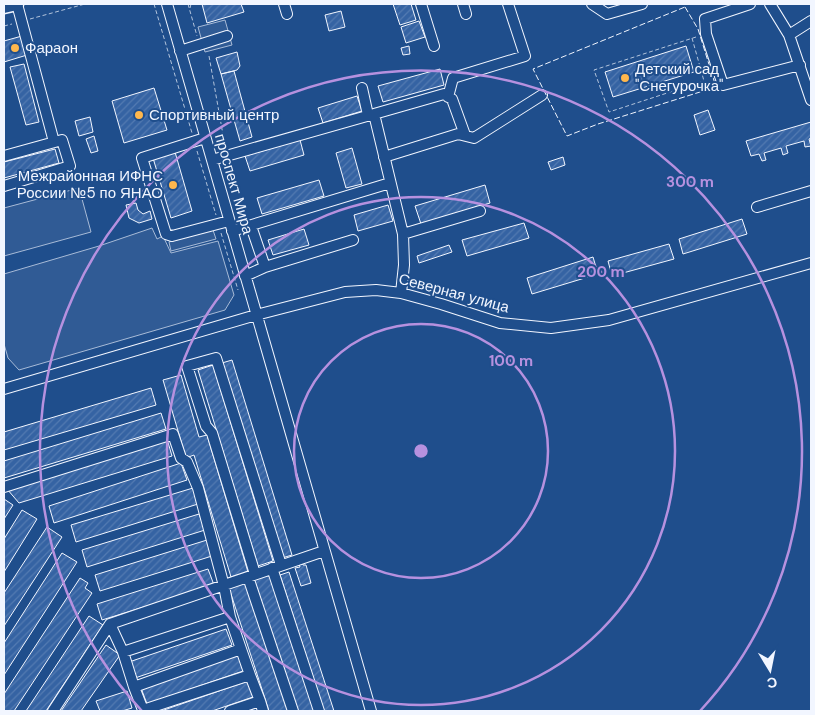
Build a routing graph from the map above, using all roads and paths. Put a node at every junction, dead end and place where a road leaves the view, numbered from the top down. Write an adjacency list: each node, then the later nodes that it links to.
1 (17, 4): 12 (main road); 14 (street)
2 (84, 4): 14 (path)
3 (167, 4): 23 (street, проспект Мира)
4 (188, 4): 13 (path)
5 (191, 4): 13 (path)
6 (421, 4): 22 (street)
7 (508, 4): 28 (street)
8 (592, 4): 9 (street)
9 (642, 4)
10 (750, 4): 17 (street)
11 (770, 4): 18 (street)
12 (4, 7)
13 (189, 8): 21 (path)
14 (22, 21): 16 (path); 33 (street)
15 (811, 21): 18 (street)
16 (4, 26)
17 (706, 34): 20 (path); 25 (street)
18 (789, 35): 25 (street)
19 (227, 36): 21 (street)
20 (692, 38): 20 (path)
21 (199, 44): 23 (street)
22 (434, 46)
23 (180, 51): 32 (street, проспект Мира)
24 (209, 56): 35 (path)
25 (800, 65): 29 (street)
26 (362, 88): 30 (street)
27 (542, 95): 31 (street)
28 (448, 96): 30 (street); 31 (street)
29 (811, 100)
30 (371, 115): 35 (street); 36 (street)
31 (465, 135): 36 (street)
32 (206, 138): 37 (street, проспект Мира); 43 (street)
33 (54, 142): 34 (street); 39 (street)
34 (4, 156)
35 (226, 156): 37 (street)
36 (384, 157): 38 (street)
37 (212, 160): 43 (street, проспект Мира)
38 (390, 183): 44 (street); 46 (street)
39 (4, 186)
40 (811, 191): 41 (street)
41 (757, 207)
42 (480, 211): 46 (street)
43 (229, 221): 45 (street, проспект Мира)
44 (251, 226): 45 (street); 49 (street)
45 (232, 231): 50 (street, проспект Мира)
46 (403, 234): 51 (street)
47 (353, 240): 49 (street)
48 (811, 262): 51 (street, Северная улица)
49 (265, 267): 50 (street)
50 (245, 276): 52 (street, проспект Мира)
51 (401, 293): 52 (street, Северная улица)
52 (256, 315): 53 (street, Северная улица); 55 (street, проспект Мира)
53 (4, 390)
54 (4, 486): 58 (street)
55 (324, 551): 56 (street); 72 (street, проспект Мира)
56 (277, 566): 57 (street); 57 (street); 71 (street)
57 (252, 575): 58 (street); 70 (street)
58 (224, 586): 59 (street); 60 (street)
59 (230, 617): 61 (street); 62 (street)
60 (110, 624): 62 (street); 66 (street)
61 (241, 649): 63 (street); 64 (street)
62 (123, 652): 64 (street)
63 (250, 674): 65 (street); 67 (street)
64 (134, 687): 67 (street)
65 (260, 701): 68 (street); 69 (street)
66 (53, 711)
67 (142, 711)
68 (230, 711)
69 (264, 711)
70 (293, 711)
71 (319, 711)
72 (371, 711)

